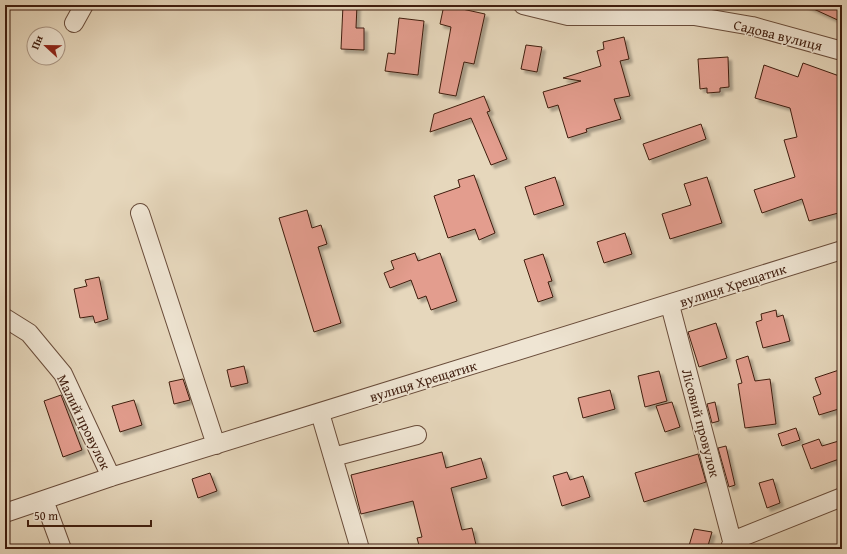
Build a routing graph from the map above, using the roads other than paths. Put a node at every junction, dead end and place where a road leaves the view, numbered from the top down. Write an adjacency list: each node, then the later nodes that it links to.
1 (84, 5): 4 (street)
2 (523, 5): 3 (street, Садова вулиця)
3 (720, 13): 5 (street, Садова вулиця)
4 (74, 24)
5 (842, 51)
6 (140, 213): 12 (street)
7 (842, 250): 8 (street, вулиця Хрещатик)
8 (670, 305): 10 (street, вулиця Хрещатик); 18 (street, Лісовий провулок)
9 (5, 318): 14 (street, Малий провулок)
10 (320, 413): 12 (street, вулиця Хрещатик); 13 (street)
11 (418, 435): 13 (street)
12 (216, 445): 14 (street, вулиця Хрещатик)
13 (333, 457): 20 (street)
14 (111, 477): 16 (street, вулиця Хрещатик)
15 (842, 497): 18 (street)
16 (44, 500): 17 (street, вулиця Хрещатик); 19 (street)
17 (5, 512)
18 (731, 545)
19 (62, 549)
20 (360, 549)

